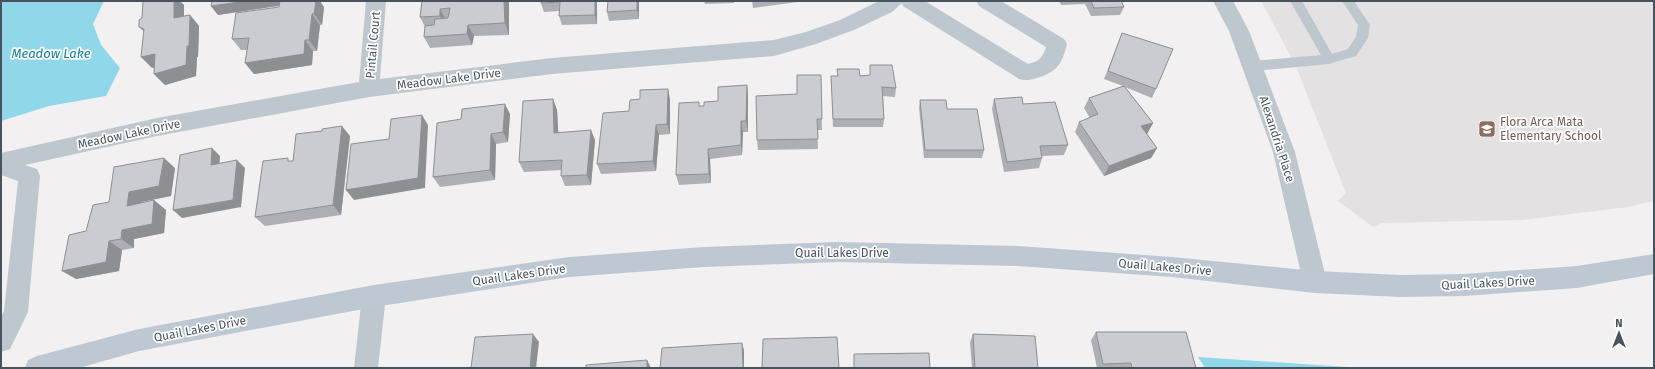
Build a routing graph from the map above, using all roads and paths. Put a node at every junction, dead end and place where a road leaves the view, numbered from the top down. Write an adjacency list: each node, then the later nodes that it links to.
1 (376, 1): 10 (street, Pintail Court)
2 (893, 1): 10 (street, Meadow Lake Drive)
3 (910, 1): 4 (street)
4 (986, 1)
5 (1223, 1): 9 (street, Alexandria Place)
6 (1296, 1): 8 (lane)
7 (1348, 1): 8 (lane)
8 (1329, 59): 9 (lane)
9 (1253, 66): 14 (street, Alexandria Place)
10 (369, 89): 11 (street, Meadow Lake Drive)
11 (1, 162)
12 (1, 166): 16 (street)
13 (1654, 264): 14 (main road, Quail Lakes Drive)
14 (1315, 282): 15 (main road, Quail Lakes Drive)
15 (374, 296): 17 (main road, Quail Lakes Drive); 18 (street)
16 (1, 341)
17 (37, 368)
18 (366, 368)

